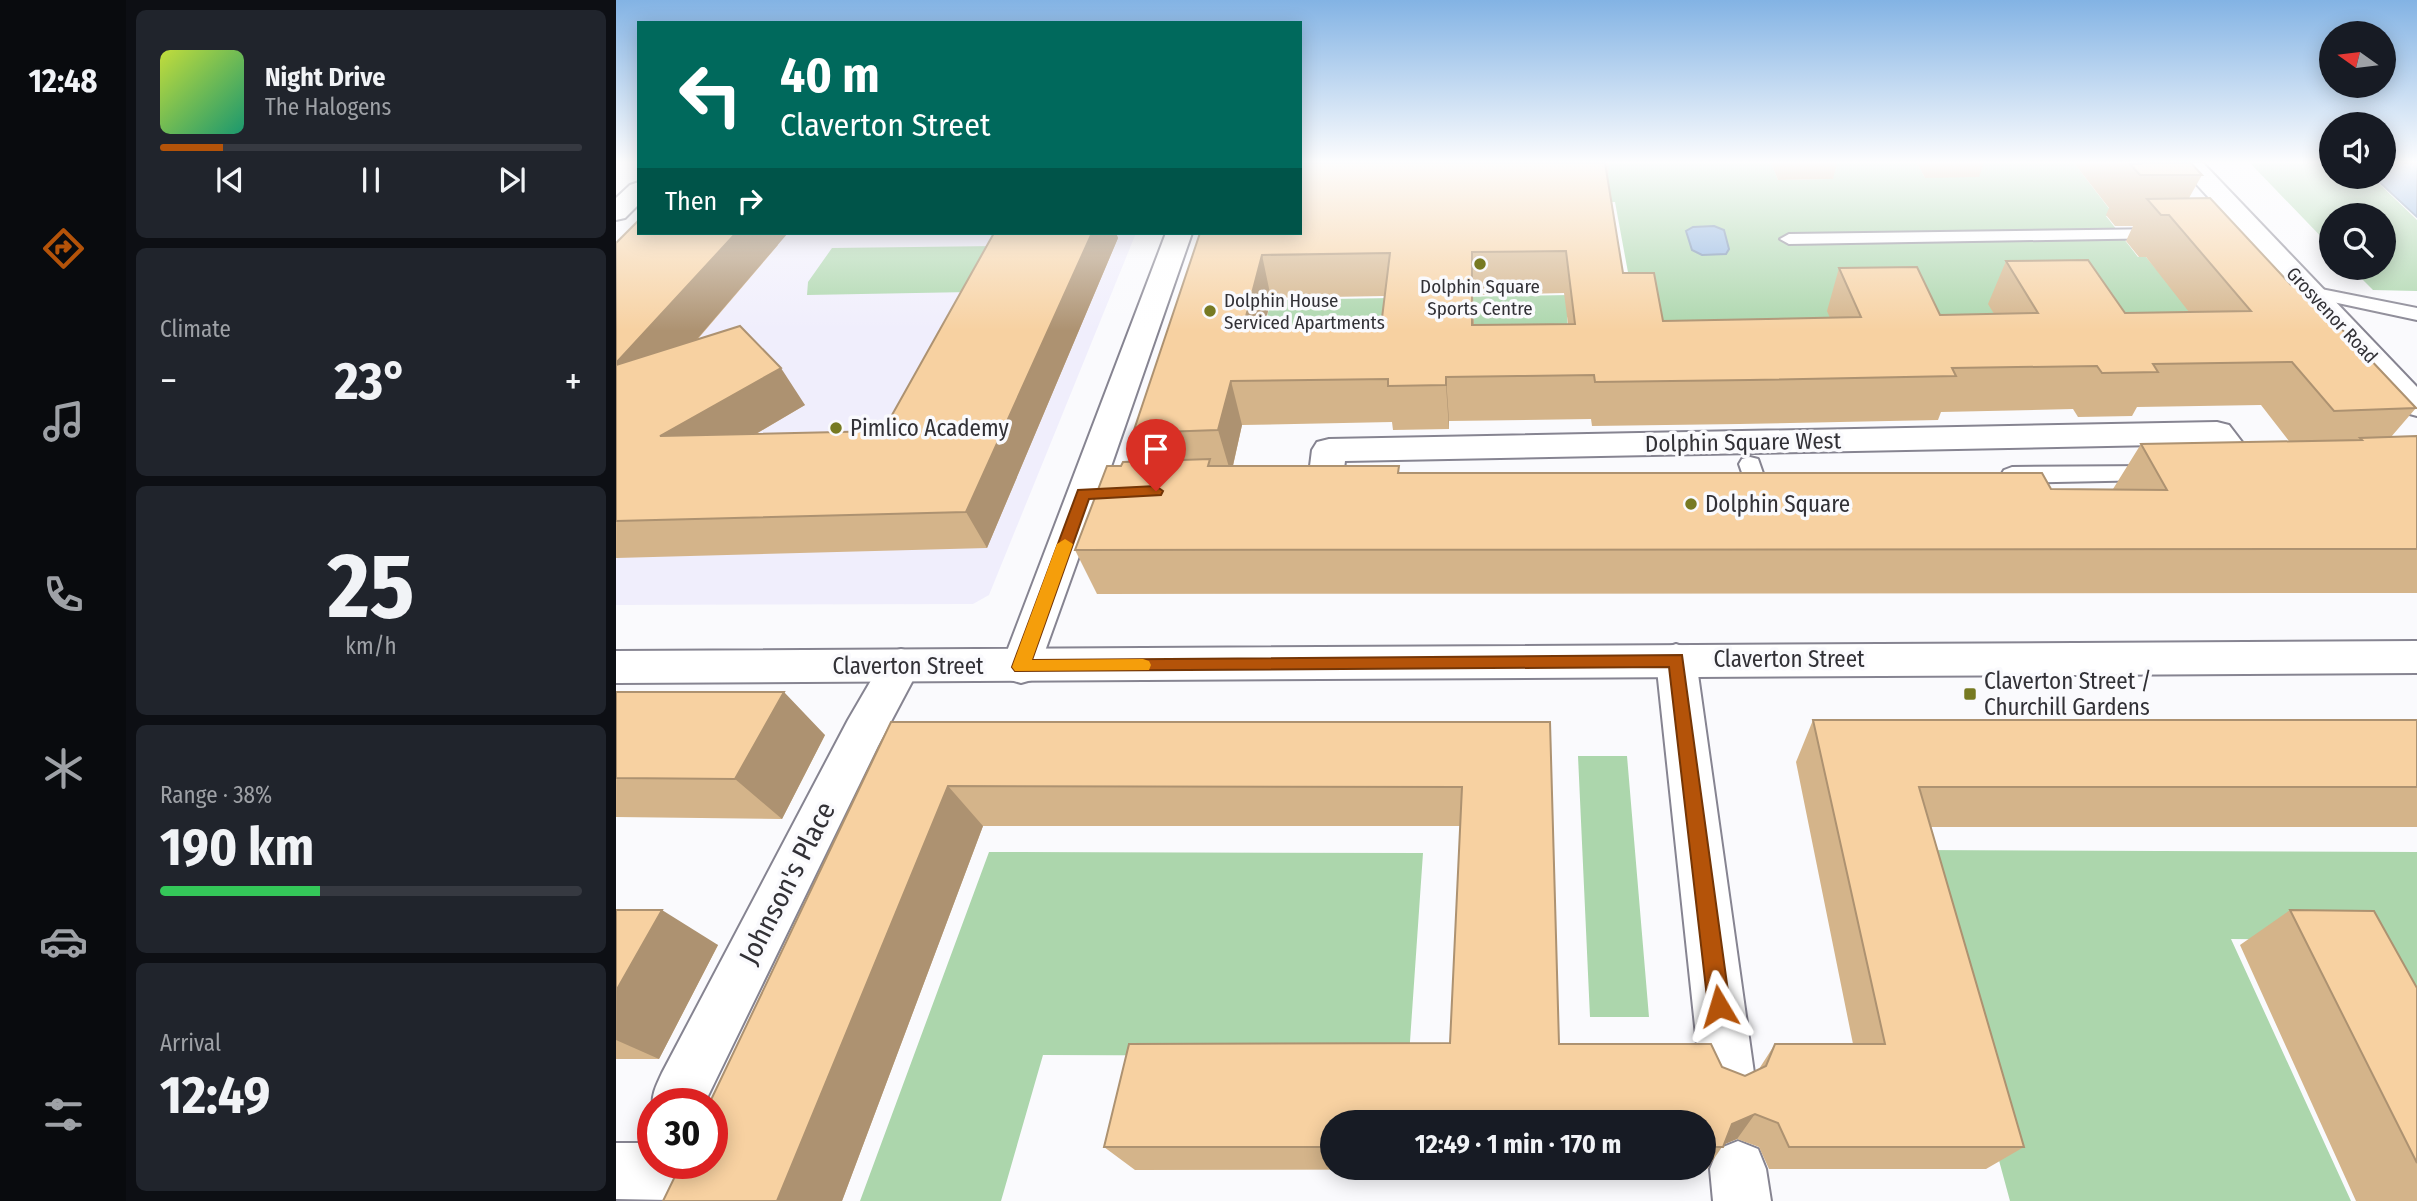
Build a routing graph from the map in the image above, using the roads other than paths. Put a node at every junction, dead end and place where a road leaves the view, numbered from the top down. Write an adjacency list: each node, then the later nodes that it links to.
1 (2231, 219): 5 (main road, Grosvenor Road)
2 (2181, 233): 4 (lane)
3 (1178, 235): 15 (main road)
4 (1789, 239)
5 (2311, 292): 6 (lane); 7 (main road, Grosvenor Road)
6 (2417, 314)
7 (2417, 405)
8 (2298, 469): 13 (main road, Dolphin Square West)
9 (2177, 472): 10 (lane)
10 (1986, 475)
11 (1781, 479): 12 (lane)
12 (1726, 480)
13 (1258, 488)
14 (1178, 491): 15 (main road)
15 (1083, 494): 20 (main road)
16 (2417, 657): 17 (main road, Claverton Street)
17 (1676, 660): 20 (main road, Claverton Street); 21 (main road)
18 (901, 665): 19 (main road, Claverton Street); 20 (main road, Claverton Street); 22 (main road, Johnson's Place)
19 (616, 667)
20 (1021, 667)
21 (1727, 1073)
22 (683, 1088)

